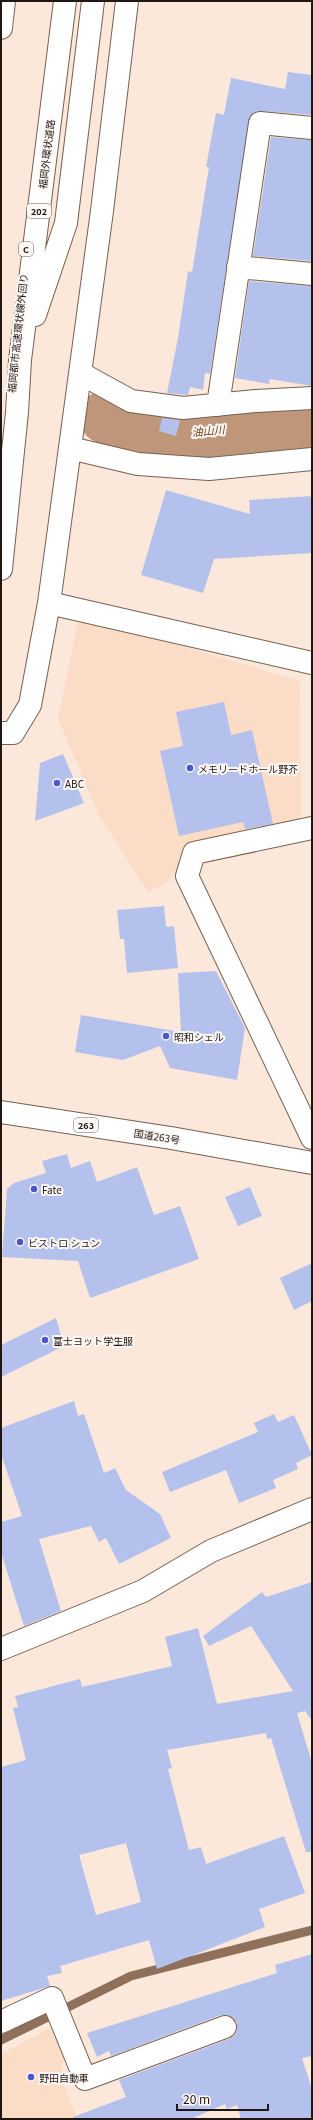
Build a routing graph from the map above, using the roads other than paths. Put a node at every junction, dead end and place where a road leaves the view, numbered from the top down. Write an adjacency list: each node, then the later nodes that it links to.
1 (4, 1): 5 (main road)
2 (93, 1): 9 (main road)
3 (127, 1): 10 (main road)
4 (60, 4): 9 (main road, 福岡外環状道路 / 202); 15 (main road, 福岡都市高速環状線外回り / C)
5 (1, 28)
6 (312, 128): 7 (main road)
7 (238, 267): 8 (main road); 12 (main road)
8 (312, 274)
9 (20, 360): 16 (main road, 福岡外環状道路 / 202)
10 (79, 378): 12 (main road); 13 (main road)
11 (312, 398): 12 (main road)
12 (218, 405)
13 (70, 448): 14 (main road); 17 (main road)
14 (312, 459)
15 (1, 497)
16 (1, 569)
17 (49, 603): 18 (main road); 19 (main road)
18 (312, 663)
19 (1, 732)
20 (312, 828): 22 (main road)
21 (1, 1112): 23 (main road, 国道263号 / 263)
22 (312, 1138)
23 (312, 1163)
24 (312, 1509): 25 (main road)
25 (1, 1649)
26 (1, 2022): 27 (main road)
27 (225, 2027)

